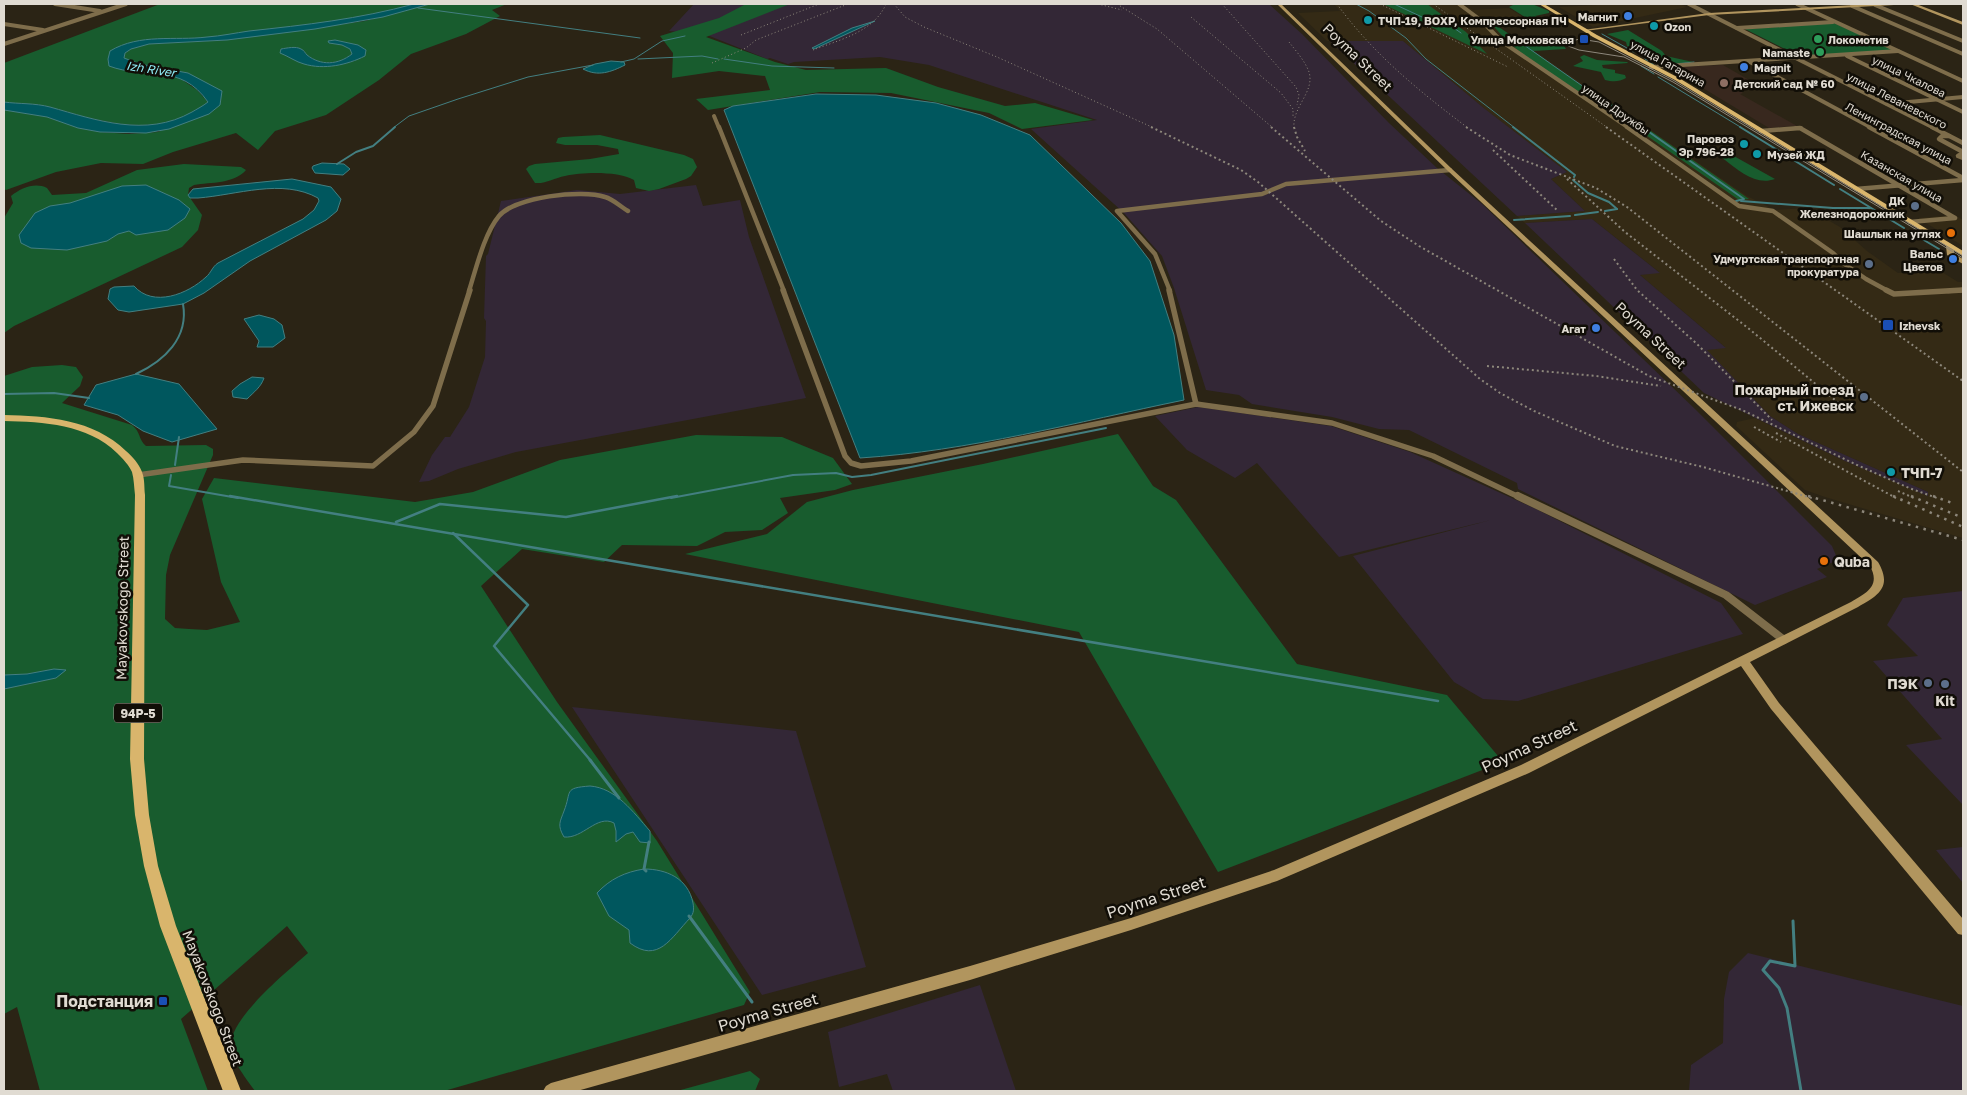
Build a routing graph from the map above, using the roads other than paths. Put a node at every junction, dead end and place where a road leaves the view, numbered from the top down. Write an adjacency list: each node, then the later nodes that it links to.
1 (55, 4): 13 (street)
2 (126, 4): 13 (street)
3 (1278, 4): 42 (main road, Poyma Street)
4 (1459, 4): 50 (street, улица Дружбы)
5 (1541, 4): 20 (main road, улица Гагарина)
6 (1689, 4): 14 (street, улица Леваневского)
7 (1797, 4): 12 (street)
8 (1874, 4): 9 (main road); 11 (main road); 21 (street)
9 (1894, 4)
10 (1912, 4): 17 (main road)
11 (1852, 6): 12 (main road); 24 (street)
12 (1807, 8): 14 (main road); 15 (street)
13 (103, 11): 19 (street)
14 (1709, 14): 18 (street, улица Леваневского); 20 (main road)
15 (1836, 22): 18 (street); 23 (street)
16 (4, 24): 19 (street)
17 (1963, 24)
18 (1735, 28): 26 (street, улица Леваневского)
19 (44, 30): 22 (street)
20 (1585, 30): 28 (main road, улица Гагарина)
21 (1963, 41)
22 (4, 44)
23 (1898, 51): 25 (street); 29 (street)
24 (1963, 54)
25 (1847, 55): 26 (street); 31 (street, улица Чкалова)
26 (1794, 57): 27 (street); 32 (street, улица Леваневского)
27 (1748, 60): 28 (street); 43 (street, Ленинградская улица)
28 (1651, 67): 36 (main road, улица Гагарина)
29 (1963, 81)
30 (1963, 97): 31 (street)
31 (1936, 99): 32 (street); 33 (street, улица Чкалова)
32 (1887, 104): 38 (street, улица Леваневского)
33 (1963, 112)
34 (714, 116): 51 (street)
35 (1918, 124): 37 (street)
36 (1761, 131): 44 (street, Казанская улица); 45 (main road, улица Гагарина)
37 (1942, 136): 38 (street); 40 (street)
38 (1949, 136): 39 (street, улица Леваневского)
39 (1963, 143)
40 (1963, 153): 41 (street)
41 (1963, 158)
42 (1450, 170): 51 (street); 54 (main road, Poyma Street)
43 (1963, 179): 44 (street)
44 (1899, 185): 45 (street); 47 (street, Казанская улица)
45 (1856, 189): 47 (main road, улица Гагарина)
46 (628, 212): 53 (street)
47 (1910, 222): 48 (main road, улица Гагарина)
48 (1959, 250): 49 (main road)
49 (1963, 262)
50 (1963, 290)
51 (1196, 404): 54 (street)
52 (4, 418): 53 (main road)
53 (138, 475): 57 (main road, Mayakovskogo Street / 94Р-5)
54 (1784, 640): 55 (main road, Poyma Street)
55 (1744, 661): 56 (main road); 58 (main road, Poyma Street)
56 (1963, 929)
57 (232, 1091)
58 (551, 1091)

